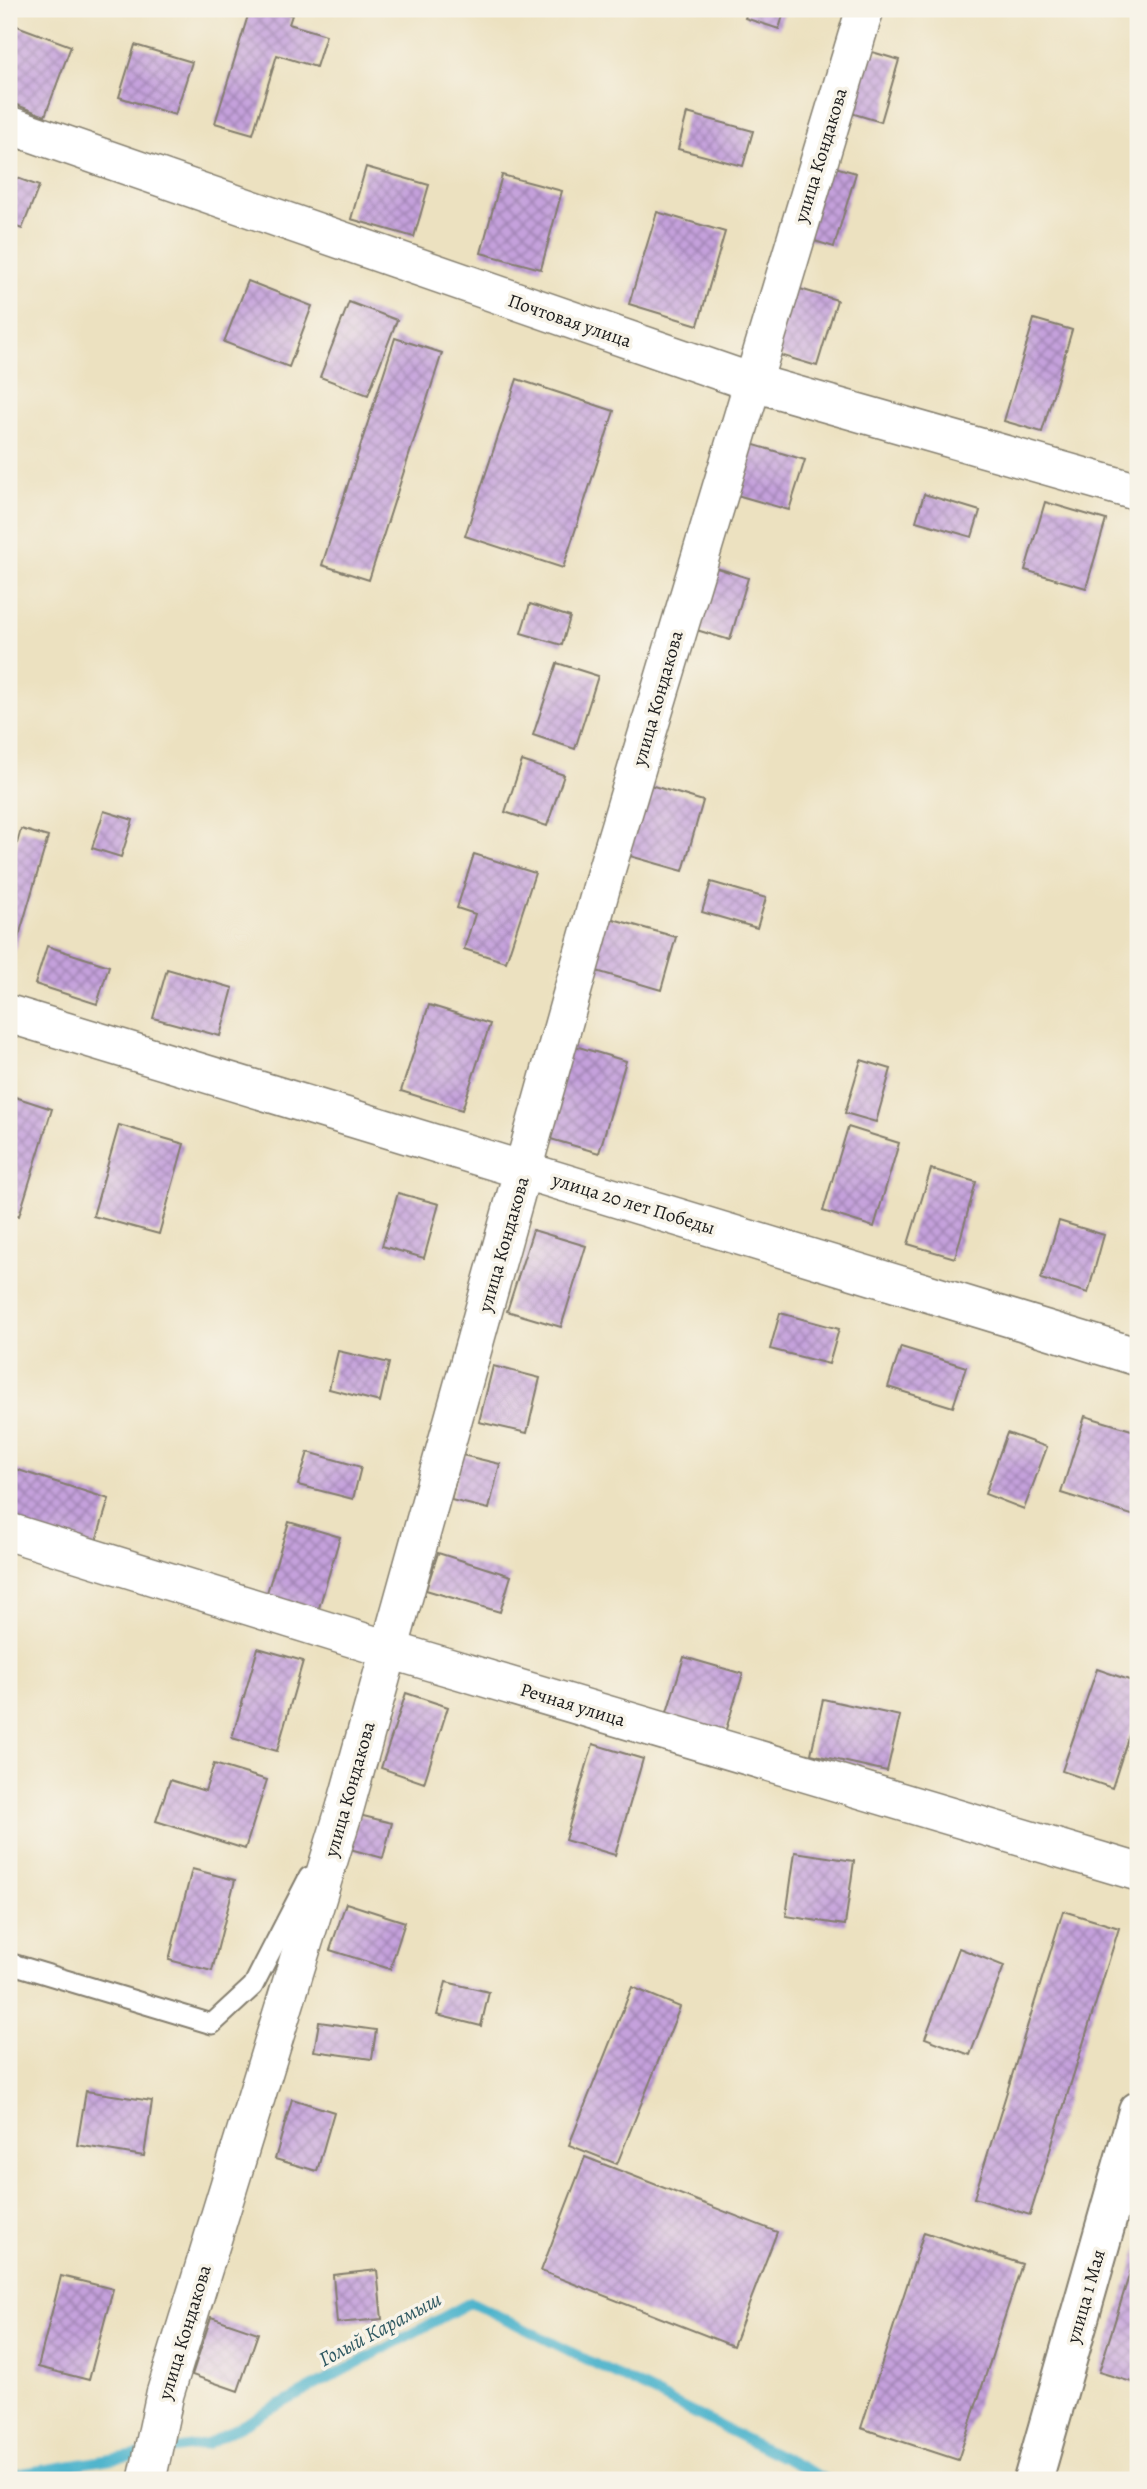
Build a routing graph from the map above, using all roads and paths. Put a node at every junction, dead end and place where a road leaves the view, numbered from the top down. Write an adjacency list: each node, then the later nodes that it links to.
1 (865, 9): 3 (street, улица Кондакова)
2 (9, 125): 3 (street, Почтовая улица)
3 (751, 382): 4 (street, Почтовая улица); 6 (street, улица Кондакова)
4 (1138, 492)
5 (9, 1014): 6 (street, улица 20 лет Победы)
6 (524, 1169): 7 (street, улица 20 лет Победы); 9 (street, улица Кондакова)
7 (1138, 1357)
8 (9, 1532): 9 (street, Речная улица)
9 (387, 1649): 10 (street, улица Кондакова); 11 (street, Речная улица)
10 (345, 1808): 12 (lane); 14 (street, улица Кондакова)
11 (1138, 1872)
12 (9, 1963)
13 (1138, 2111): 15 (street, улица 1 Мая)
14 (147, 2480)
15 (1033, 2480)

